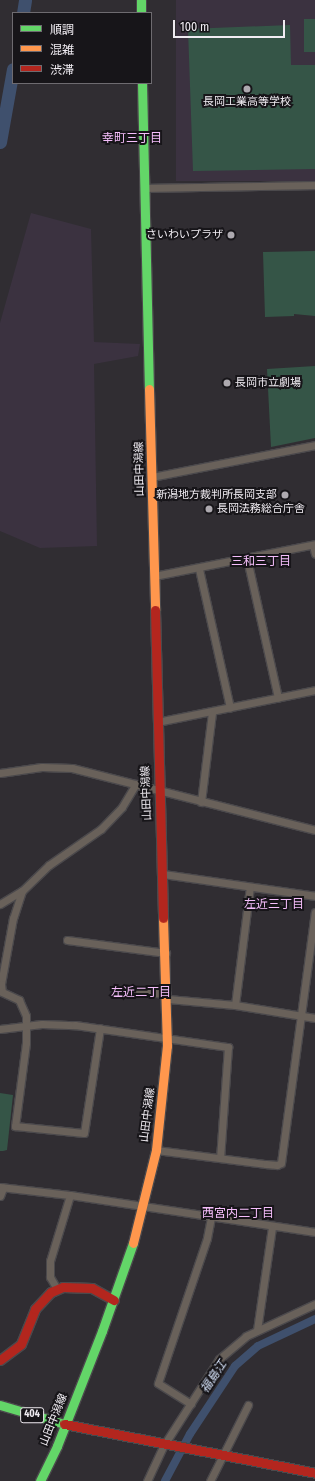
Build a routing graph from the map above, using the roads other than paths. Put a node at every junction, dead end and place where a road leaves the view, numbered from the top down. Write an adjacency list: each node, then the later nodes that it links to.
1 (140, 0): 2 (main road)
2 (141, 12)
3 (142, 84): 5 (main road, 山田中潟線)
4 (315, 184): 5 (street)
5 (145, 188): 7 (main road, 山田中潟線)
6 (315, 445): 7 (street)
7 (152, 477): 12 (main road, 山田中潟線)
8 (314, 544): 9 (street); 10 (street)
9 (315, 554)
10 (247, 559): 11 (street); 14 (street)
11 (199, 569): 12 (street); 15 (street)
12 (154, 576): 17 (main road, 山田中潟線)
13 (315, 690): 14 (street)
14 (278, 698): 15 (street)
15 (230, 708): 16 (street)
16 (212, 712): 17 (street); 21 (street)
17 (157, 722): 20 (main road, 山田中潟線)
18 (0, 773): 19 (street)
19 (136, 784): 20 (street); 25 (street)
20 (159, 791): 21 (street); 23 (main road, 山田中潟線)
21 (201, 802): 22 (street)
22 (315, 830)
23 (163, 874): 24 (street); 30 (main road, 山田中潟線)
24 (250, 887): 26 (street); 33 (street)
25 (22, 891): 27 (street); 36 (street)
26 (315, 896)
27 (0, 904)
28 (315, 916): 34 (street)
29 (67, 940): 30 (street)
30 (166, 953): 32 (main road, 山田中潟線)
31 (124, 990): 32 (street)
32 (168, 996): 33 (street); 39 (main road, 山田中潟線)
33 (234, 1005): 34 (street)
34 (300, 1016): 35 (street); 41 (street)
35 (315, 1018)
36 (27, 1025): 37 (street); 37 (street); 38 (street)
37 (100, 1028): 39 (street)
38 (0, 1029)
39 (168, 1038): 40 (main road, 山田中潟線); 41 (street)
40 (156, 1150): 41 (street); 45 (main road, 山田中潟線)
41 (220, 1158)
42 (1, 1188): 43 (street); 44 (street)
43 (70, 1195): 45 (street); 49 (street)
44 (0, 1196)
45 (143, 1206): 46 (street); 50 (main road, 山田中潟線)
46 (211, 1217): 47 (street); 54 (street)
47 (272, 1227): 48 (street); 52 (street)
48 (315, 1232)
49 (57, 1289): 50 (main road); 53 (main road)
50 (114, 1300): 57 (main road, 山田中潟線)
51 (315, 1304): 52 (street)
52 (257, 1330): 54 (street)
53 (0, 1360)
54 (191, 1404): 58 (street)
55 (0, 1405): 57 (main road, 404)
56 (248, 1405): 59 (street)
57 (64, 1424): 58 (main road); 61 (main road, 山田中潟線)
58 (167, 1445): 59 (main road); 62 (street)
59 (223, 1456): 60 (main road); 63 (street)
60 (315, 1473)
61 (40, 1481)
62 (147, 1481)
63 (210, 1481)

